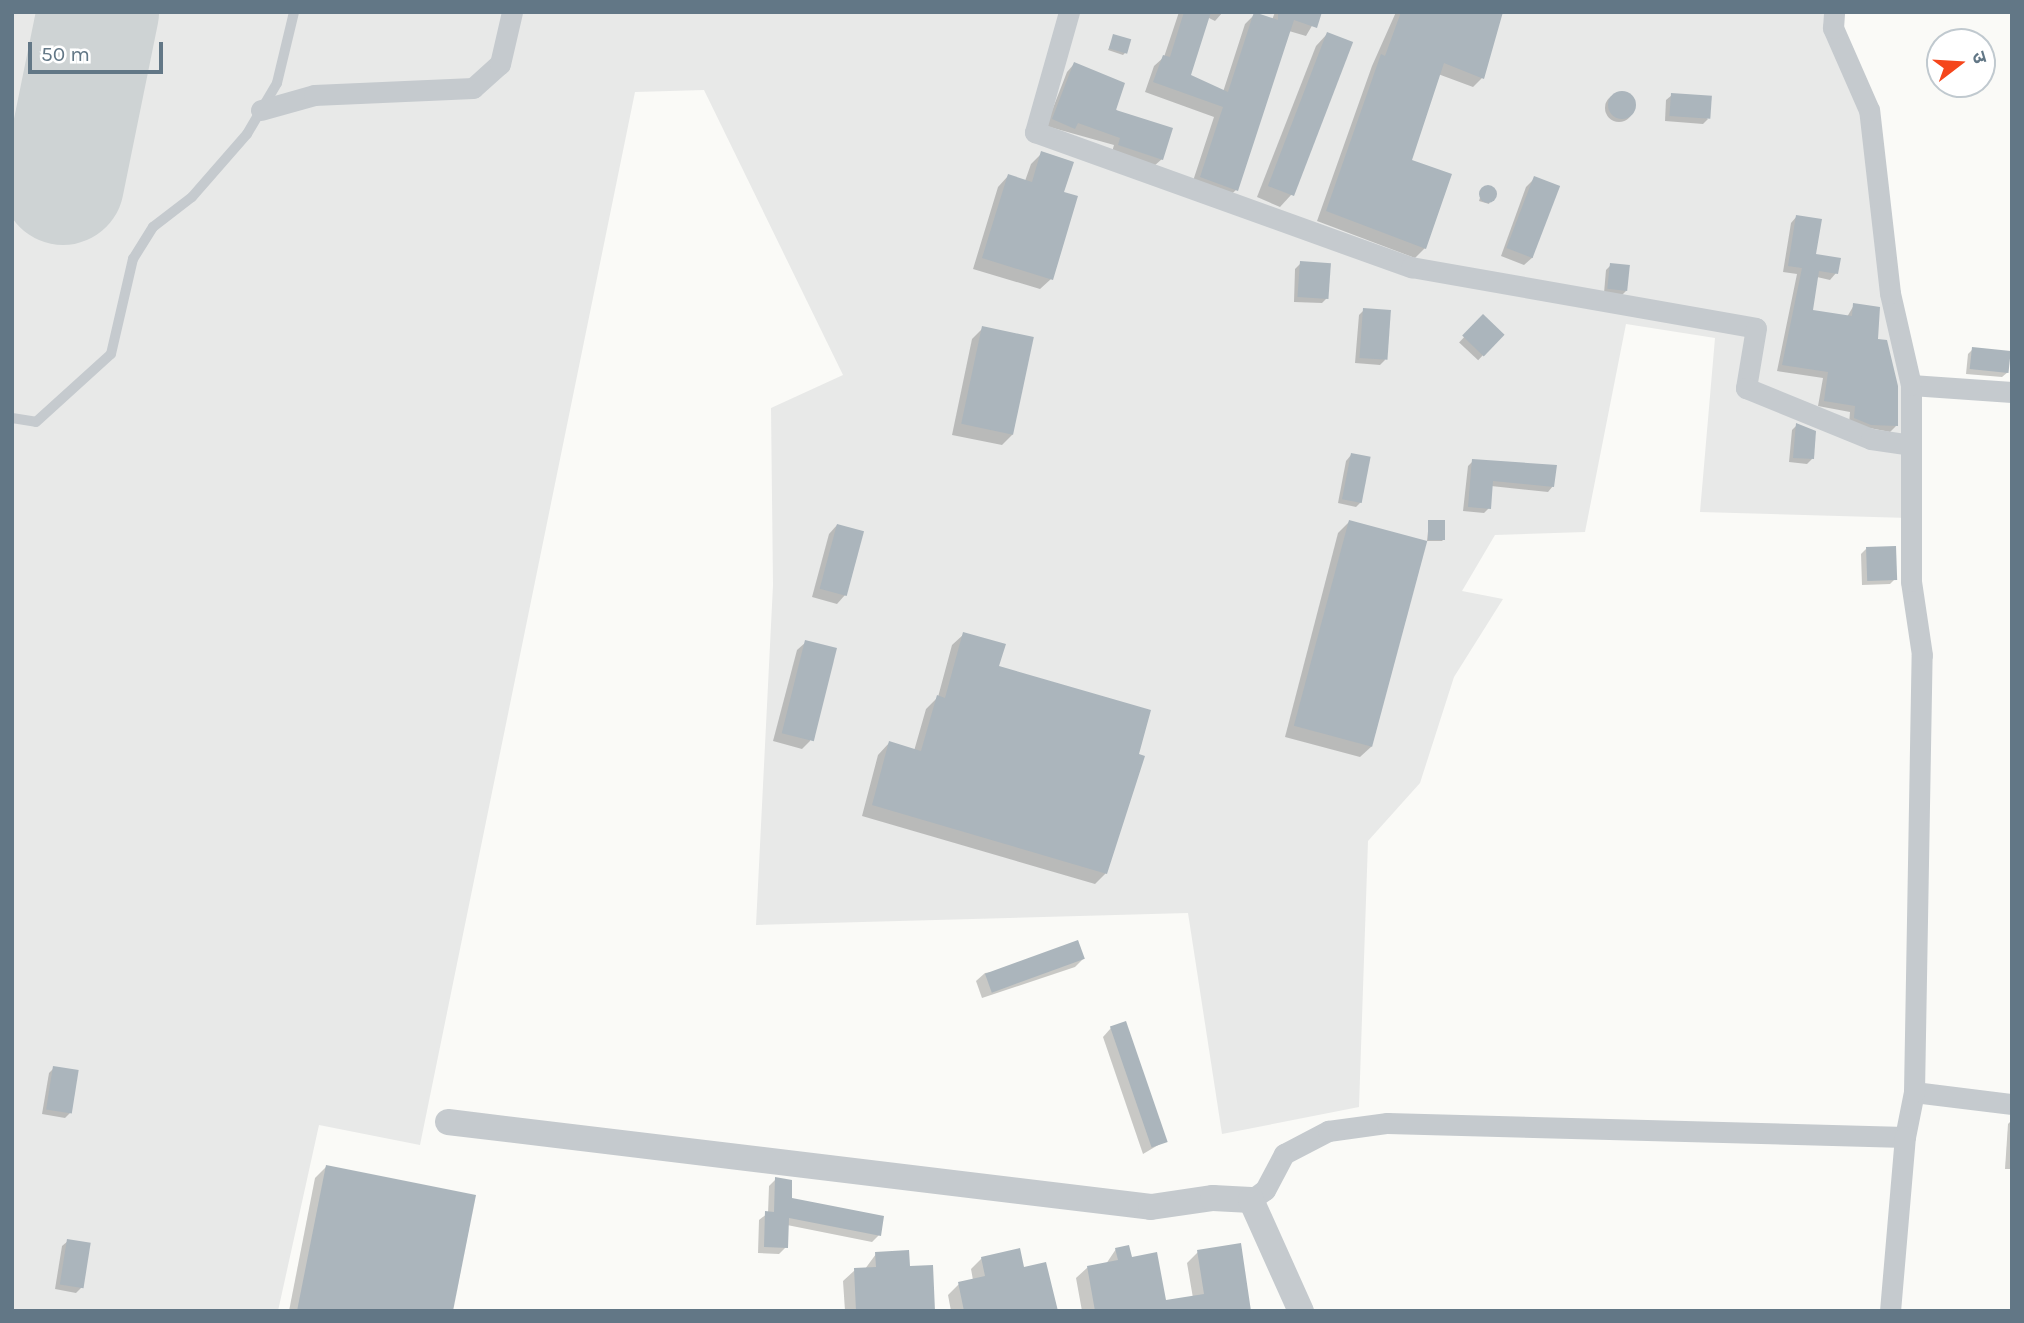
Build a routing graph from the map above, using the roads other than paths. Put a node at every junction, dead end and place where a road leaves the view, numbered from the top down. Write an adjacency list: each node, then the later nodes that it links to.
1 (294, 12): 5 (lane)
2 (512, 12): 5 (street)
3 (1069, 12): 9 (street)
4 (1834, 12): 6 (street)
5 (261, 110): 8 (lane)
6 (1911, 385): 7 (street); 9 (street)
7 (2012, 392)
8 (12, 418)
9 (1911, 444): 10 (street)
10 (1914, 1093): 11 (street); 13 (street)
11 (2012, 1104)
12 (448, 1122): 14 (street)
13 (1905, 1137): 14 (street); 16 (street)
14 (1251, 1200): 15 (street)
15 (1301, 1311)
16 (1890, 1311)

